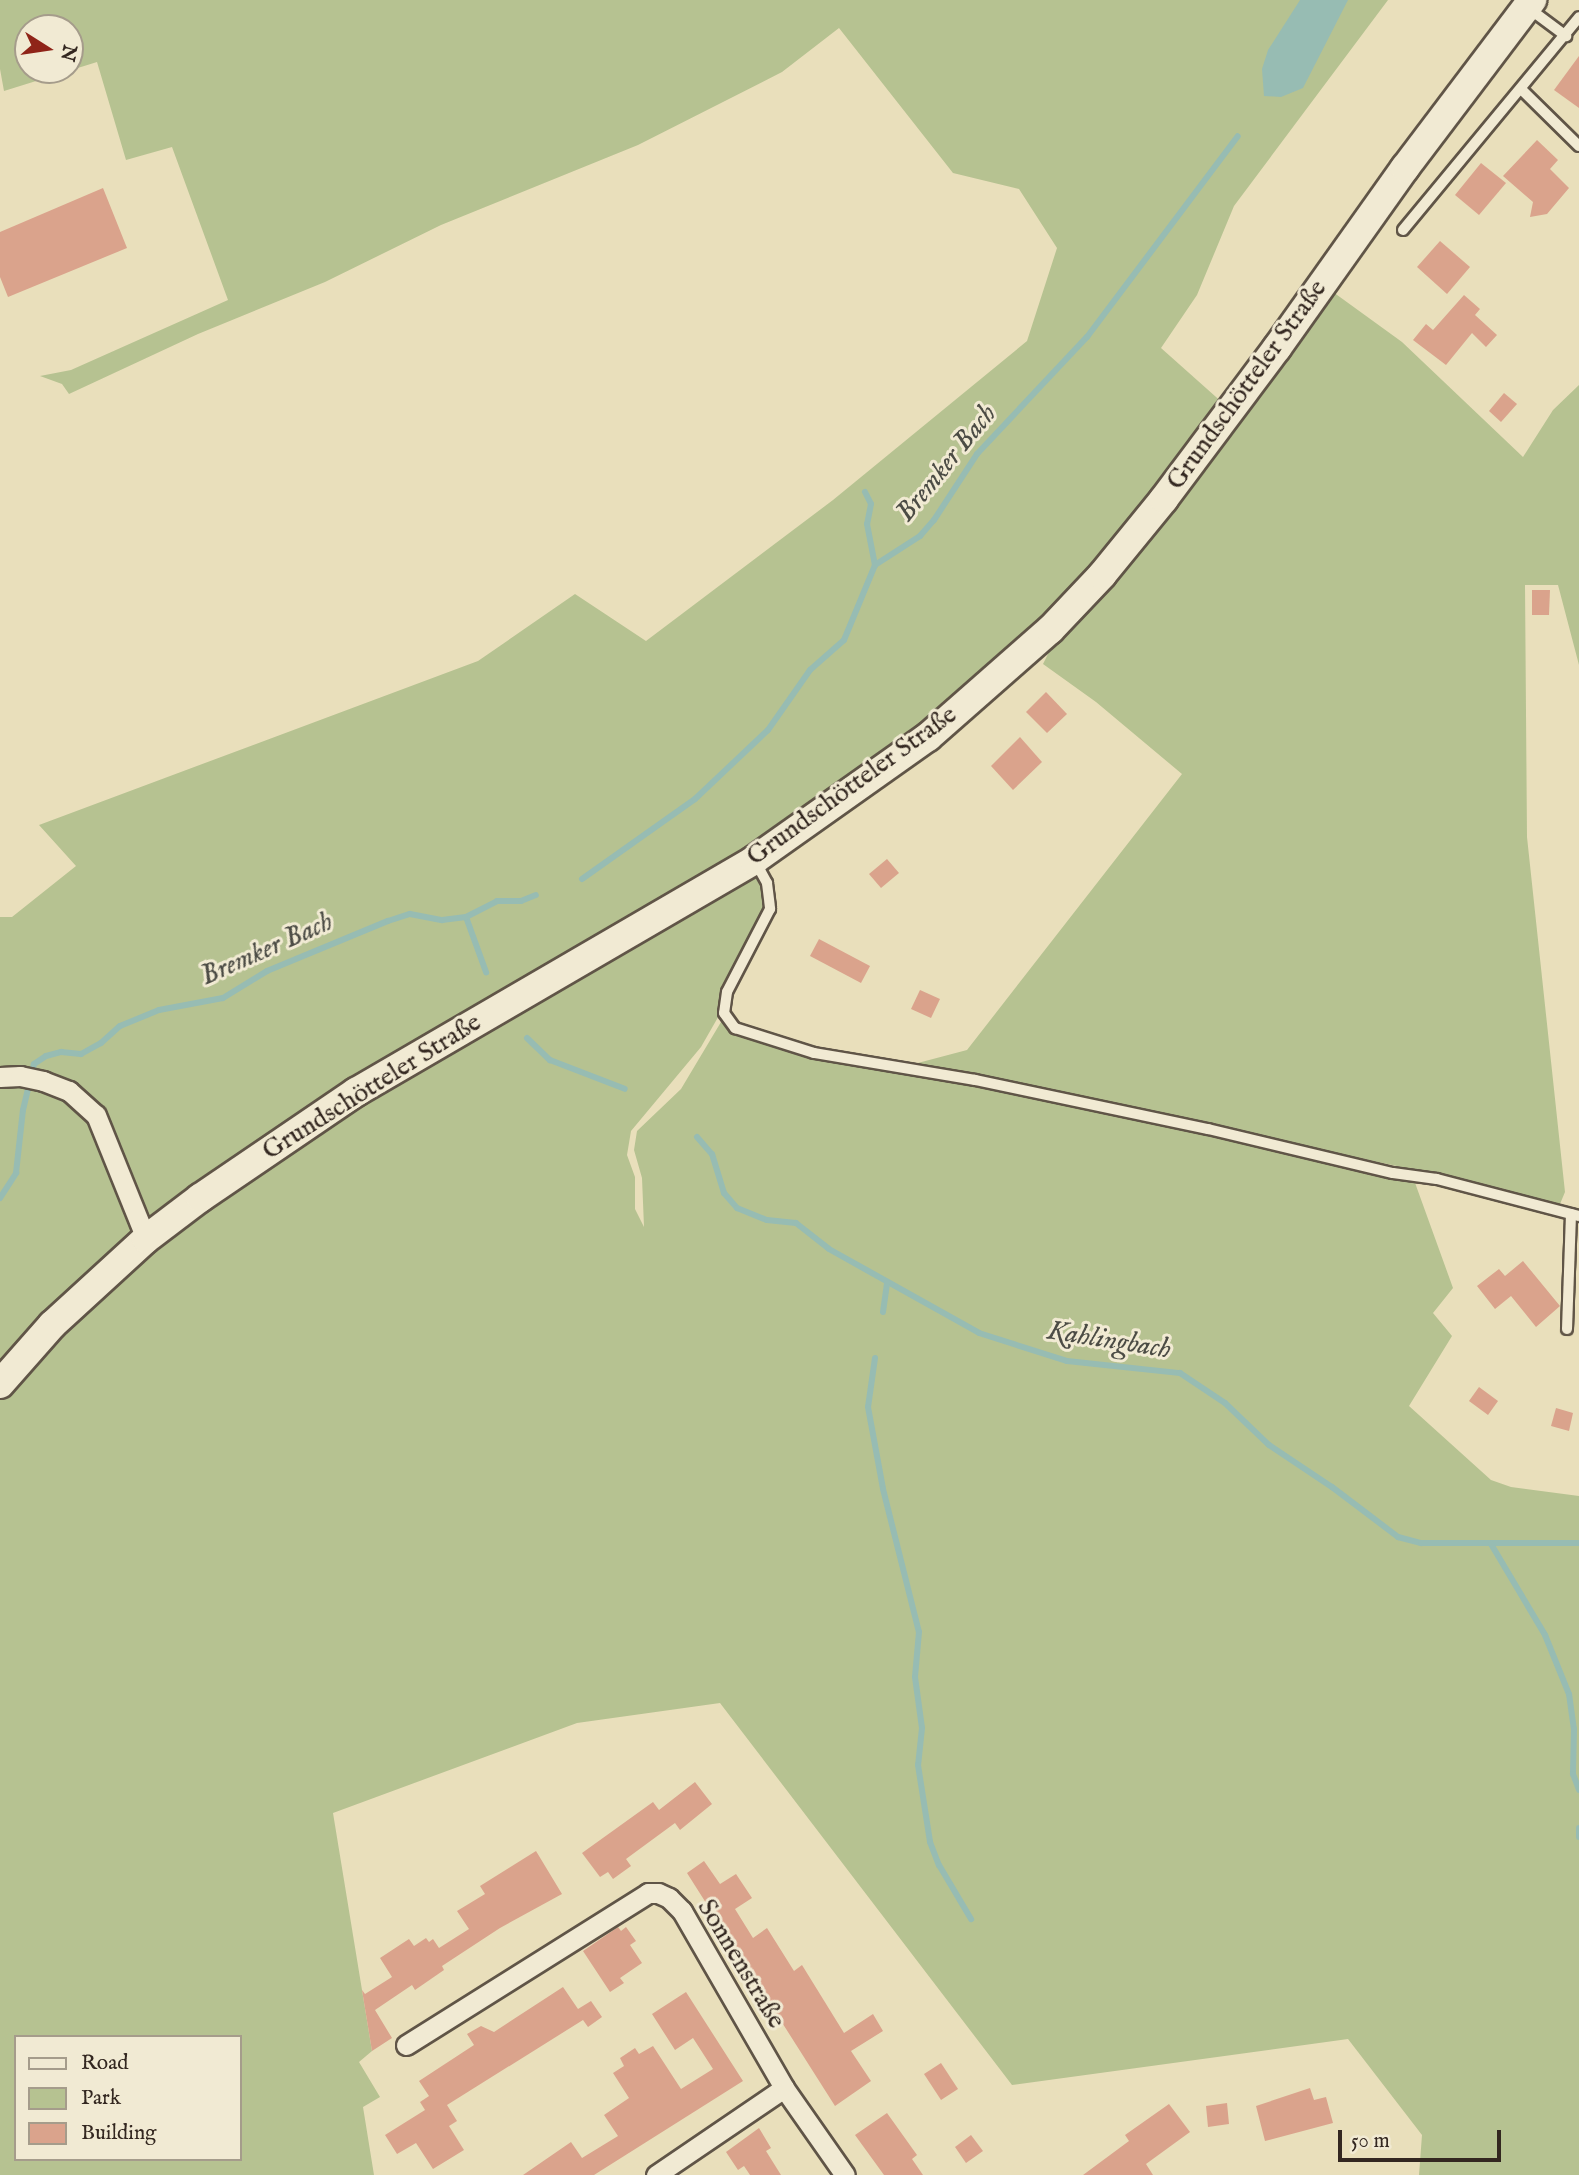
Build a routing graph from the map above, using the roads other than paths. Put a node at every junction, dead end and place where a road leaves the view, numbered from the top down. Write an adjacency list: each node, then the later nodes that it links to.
1 (1530, 4): 3 (lane); 7 (main road, Grundschötteler Straße)
2 (1579, 17): 3 (lane)
3 (1566, 36): 4 (lane)
4 (1522, 90): 5 (lane); 6 (lane)
5 (1579, 146)
6 (1403, 230)
7 (754, 860): 9 (lane); 10 (main road, Grundschötteler Straße)
8 (0, 1077): 10 (street)
9 (1575, 1215): 11 (lane)
10 (146, 1239): 12 (main road, Grundschötteler Straße)
11 (1567, 1329)
12 (0, 1384)
13 (406, 2045): 14 (street, Sonnenstraße)
14 (784, 2088): 15 (street); 16 (street, Sonnenstraße)
15 (656, 2175)
16 (845, 2175)

